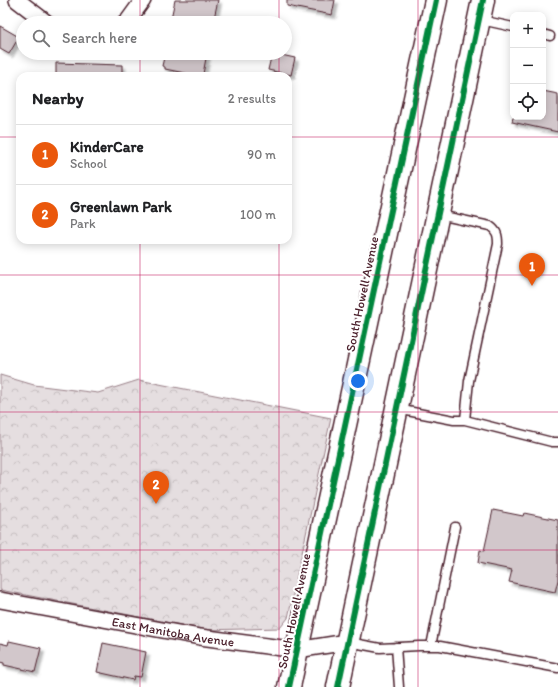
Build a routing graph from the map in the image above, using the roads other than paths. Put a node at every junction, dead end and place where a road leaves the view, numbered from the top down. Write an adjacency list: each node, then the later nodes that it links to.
1 (17, 0): 5 (street)
2 (143, 0): 6 (street)
3 (436, 0): 17 (main road, South Howell Avenue)
4 (481, 10): 7 (lane); 8 (main road)
5 (38, 16)
6 (131, 16)
7 (510, 25)
8 (437, 215): 9 (main road); 10 (lane)
9 (397, 409): 10 (lane); 14 (main road)
10 (465, 420): 11 (lane)
11 (558, 442)
12 (455, 527): 15 (lane)
13 (0, 600): 17 (street, East Manitoba Avenue)
14 (347, 642): 16 (lane); 17 (street, East Manitoba Avenue); 20 (main road)
15 (431, 646): 16 (lane); 18 (lane)
16 (396, 647): 21 (lane)
17 (297, 650): 19 (main road, South Howell Avenue)
18 (558, 668)
19 (289, 687)
20 (338, 687)
21 (399, 687)

